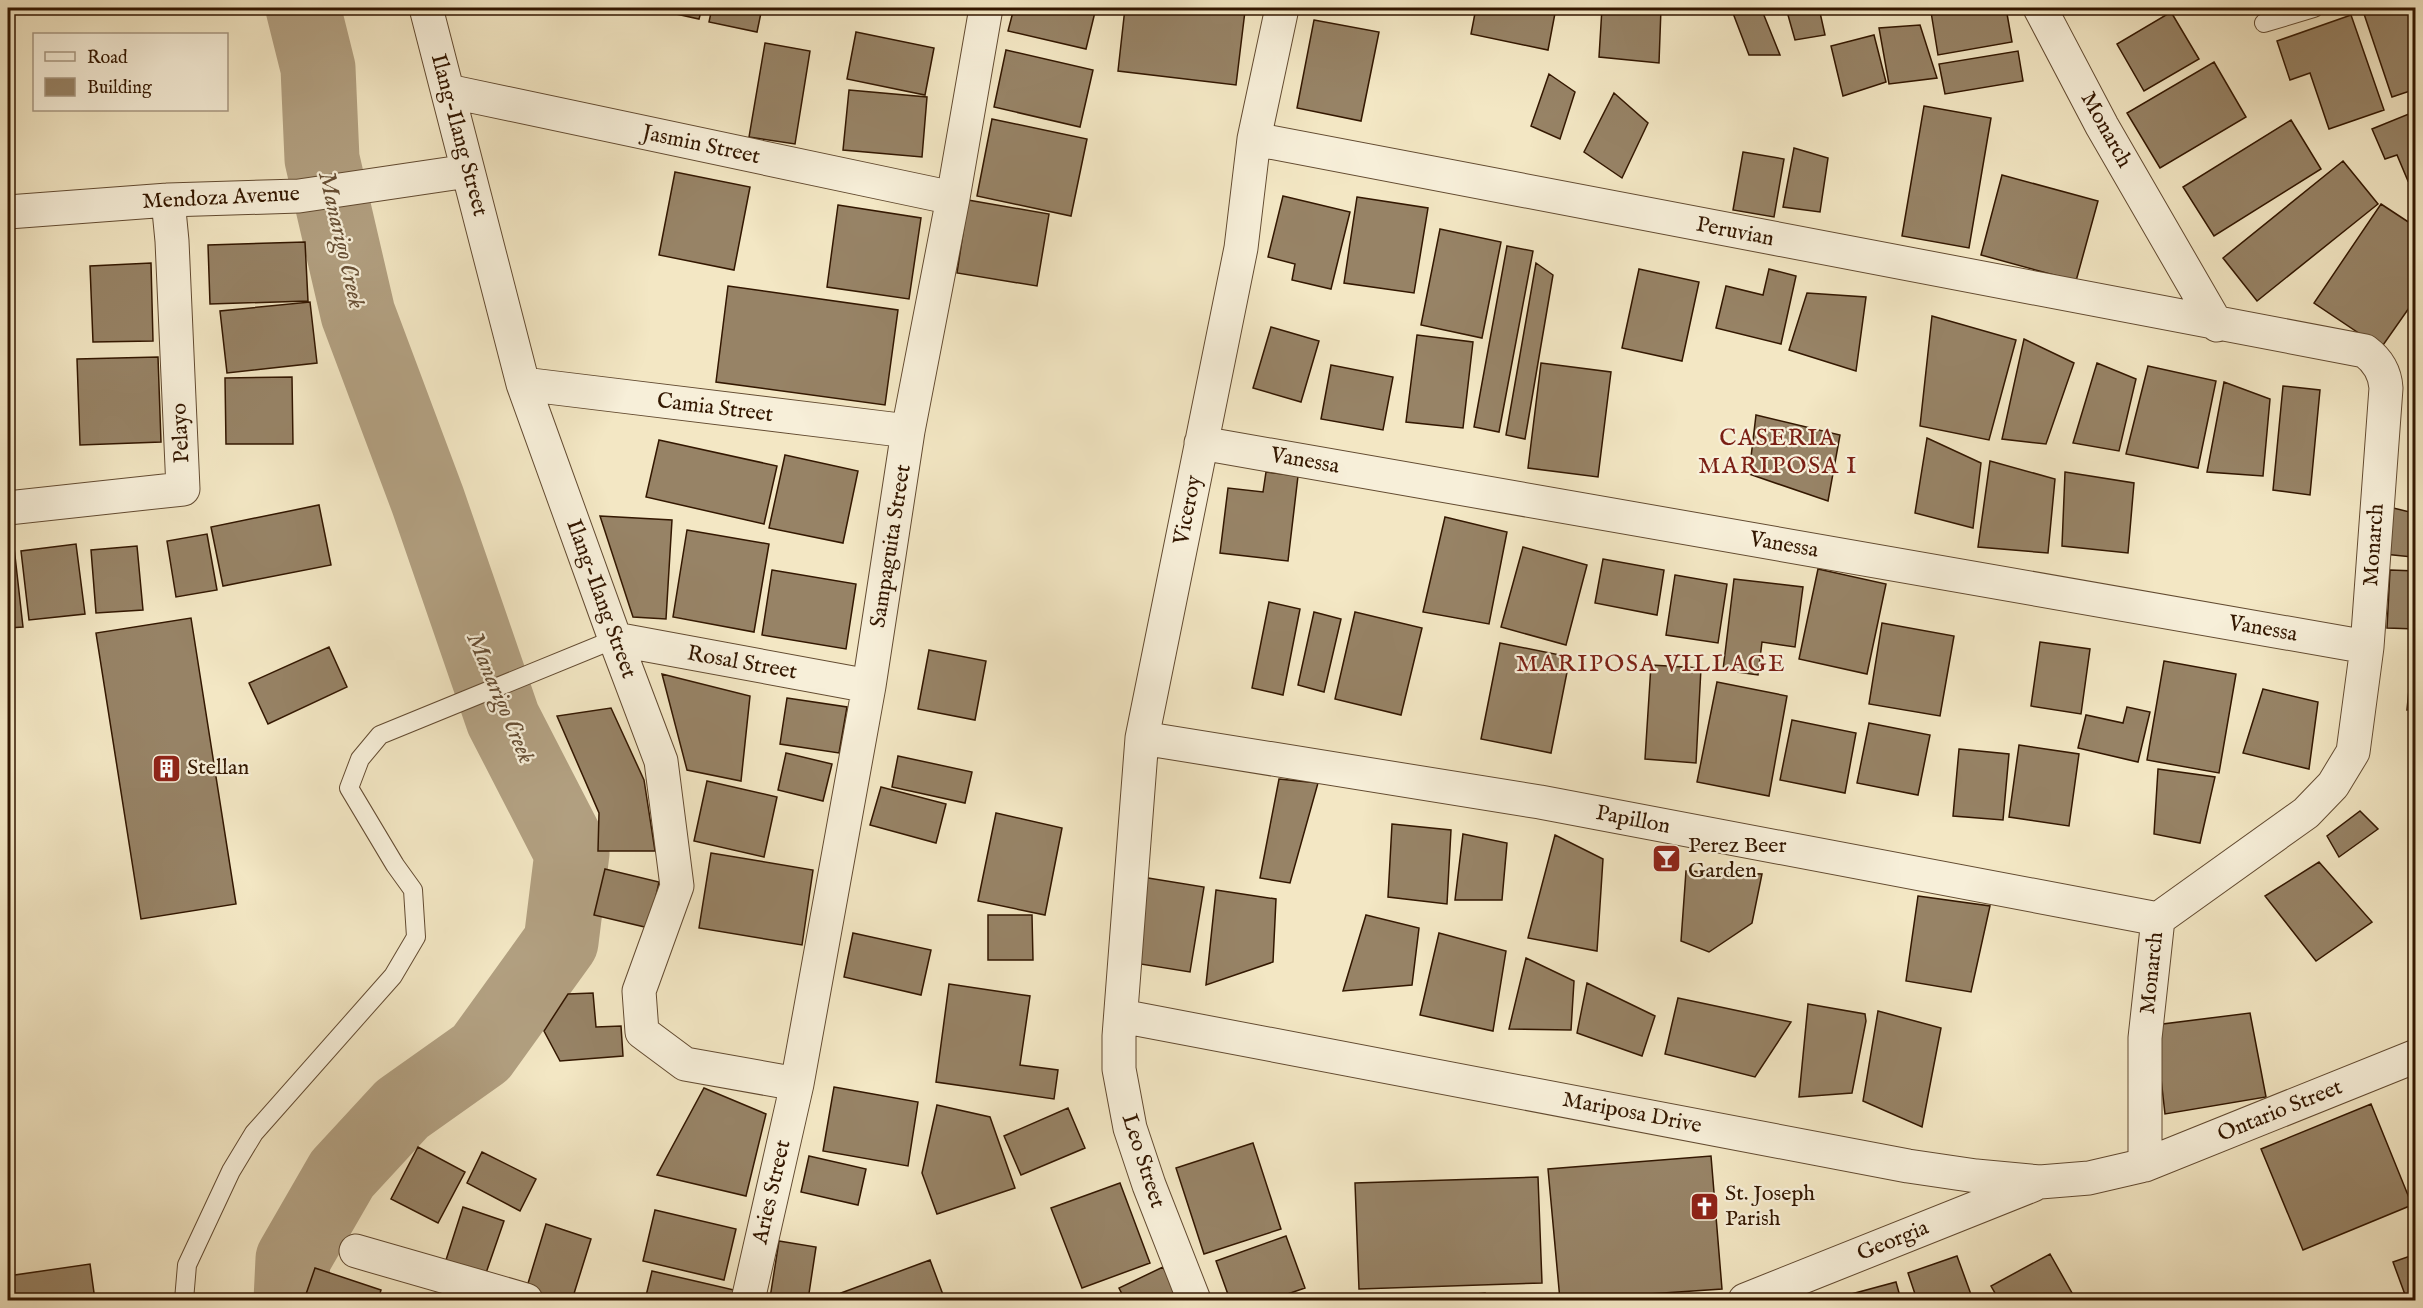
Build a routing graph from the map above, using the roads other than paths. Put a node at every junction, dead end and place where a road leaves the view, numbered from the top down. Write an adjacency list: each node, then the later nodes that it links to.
1 (426, 8): 7 (street, Ilang-Ilang Street)
2 (986, 8): 10 (street, Sampaguita Street)
3 (1282, 8): 8 (street, Viceroy)
4 (2040, 8): 13 (street, Monarch)
5 (2314, 8): 6 (lane)
6 (2264, 23)
7 (448, 91): 9 (street, Ilang-Ilang Street); 10 (street, Jasmin Street)
8 (1254, 140): 13 (street, Peruvian); 16 (street, Viceroy)
9 (468, 171): 11 (street, Mendoza Avenue); 14 (street, Ilang-Ilang Street)
10 (953, 198): 15 (street, Sampaguita Street)
11 (168, 200): 12 (street, Mendoza Avenue); 17 (street, Pelayo)
12 (8, 212)
13 (2217, 325): 19 (street, Monarch)
14 (523, 384): 15 (street, Camia Street); 18 (street, Ilang-Ilang Street)
15 (908, 431): 20 (street, Sampaguita Street)
16 (1201, 443): 19 (street, Vanessa); 21 (street, Viceroy)
17 (8, 508)
18 (615, 639): 20 (street, Rosal Street); 25 (street, Ilang-Ilang Street); 29 (lane)
19 (2367, 647): 22 (street, Monarch)
20 (869, 686): 25 (street, Sampaguita Street)
21 (1142, 738): 22 (street, Papillon); 23 (street, Viceroy)
22 (2158, 919): 26 (street, Monarch)
23 (1121, 1016): 27 (street, Mariposa Drive); 32 (street, Leo Street)
24 (2415, 1056): 26 (street, Ontario Street)
25 (797, 1084): 31 (street, Aries Street)
26 (2145, 1165): 27 (street, Mariposa Drive)
27 (2040, 1182): 33 (street, Georgia)
28 (356, 1251): 30 (street)
29 (184, 1300)
30 (526, 1300)
31 (748, 1300)
32 (1194, 1300)
33 (1745, 1300)

